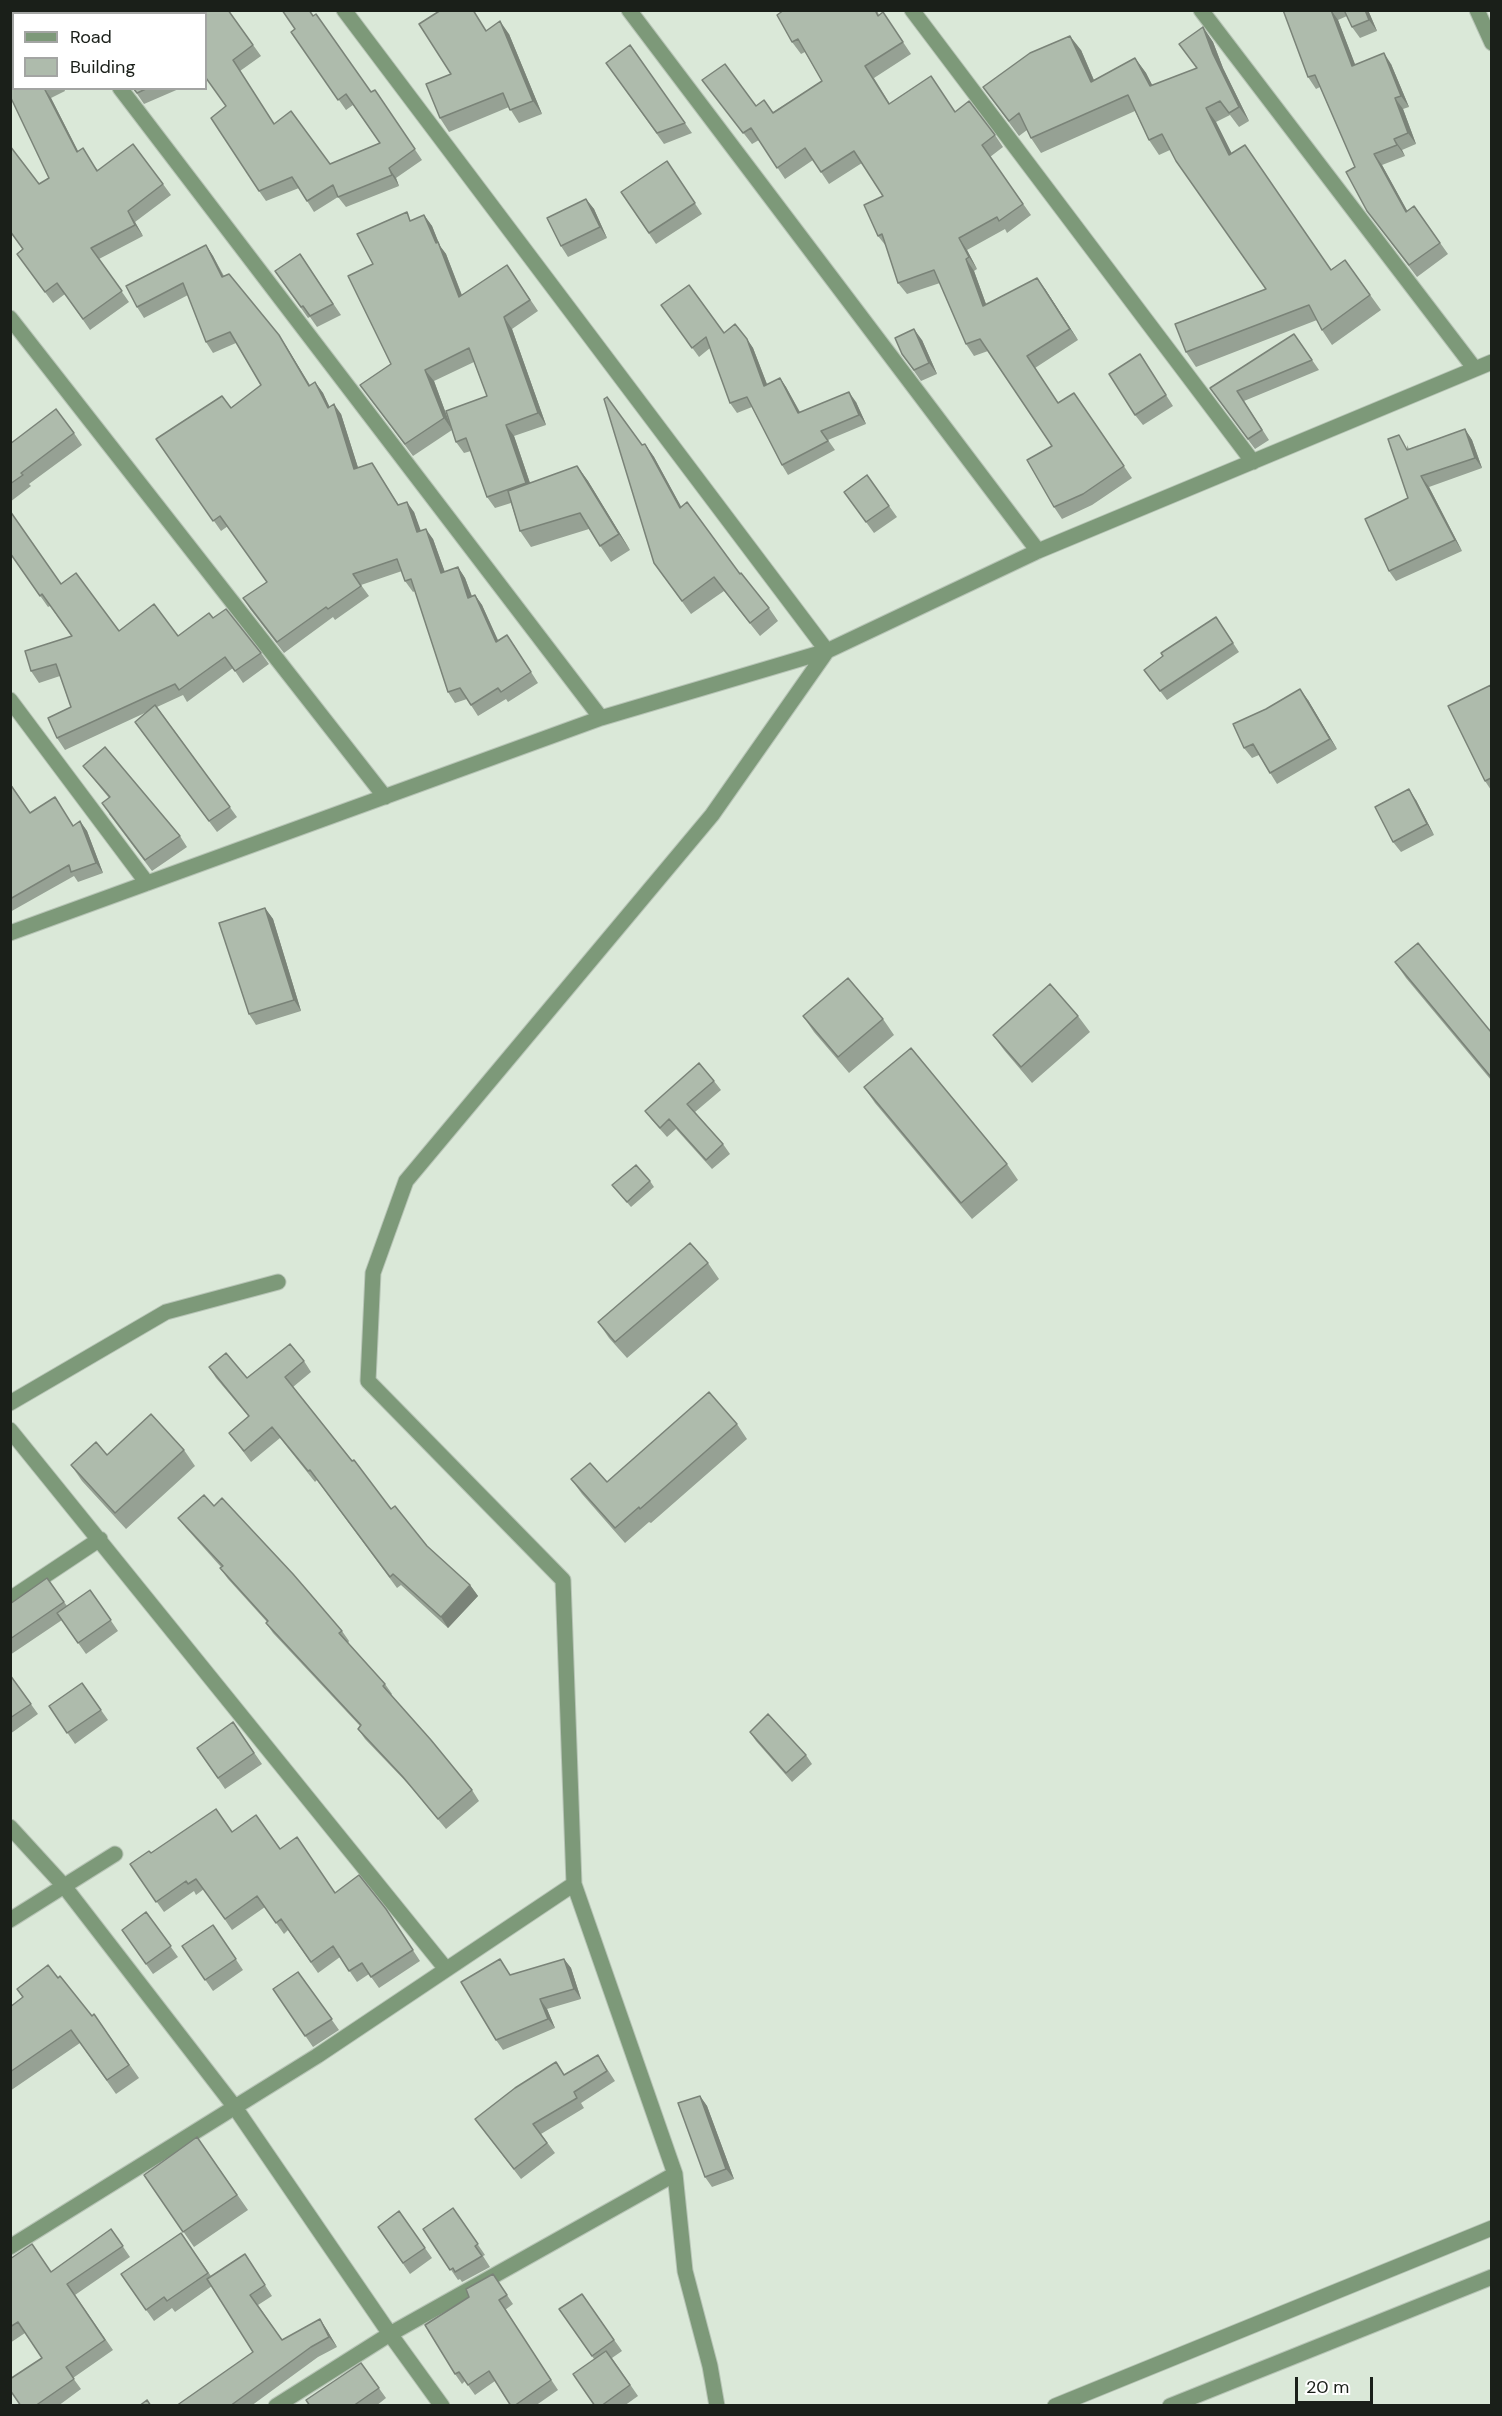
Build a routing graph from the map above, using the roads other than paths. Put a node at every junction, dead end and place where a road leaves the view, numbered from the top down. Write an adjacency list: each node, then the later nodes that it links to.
1 (344, 10): 13 (street)
2 (629, 10): 12 (street)
3 (912, 10): 11 (street)
4 (1201, 10): 10 (street)
5 (1477, 10): 6 (street)
6 (1491, 43)
7 (122, 90): 15 (street)
8 (10, 318): 16 (street)
9 (1491, 362): 10 (street)
10 (1475, 369): 11 (street)
11 (1253, 462): 12 (street)
12 (1038, 551): 13 (street)
13 (826, 651): 15 (street); 26 (street)
14 (10, 700): 17 (street)
15 (601, 718): 16 (street)
16 (385, 797): 17 (street)
17 (147, 883): 18 (street)
18 (10, 933)
19 (279, 1282): 20 (street)
20 (10, 1403)
21 (10, 1430): 22 (street)
22 (100, 1539): 23 (street); 29 (street)
23 (10, 1599)
24 (10, 1827): 27 (street)
25 (116, 1854): 27 (street)
26 (574, 1884): 29 (street); 31 (street)
27 (64, 1886): 28 (street); 30 (street)
28 (10, 1920)
29 (446, 1969): 30 (street)
30 (234, 2106): 33 (street); 35 (street)
31 (675, 2174): 35 (street); 38 (street)
32 (1491, 2228): 39 (street)
33 (10, 2247)
34 (1491, 2277): 40 (street)
35 (390, 2334): 36 (street); 37 (street)
36 (276, 2406)
37 (442, 2406)
38 (717, 2406)
39 (1055, 2406)
40 (1170, 2406)

